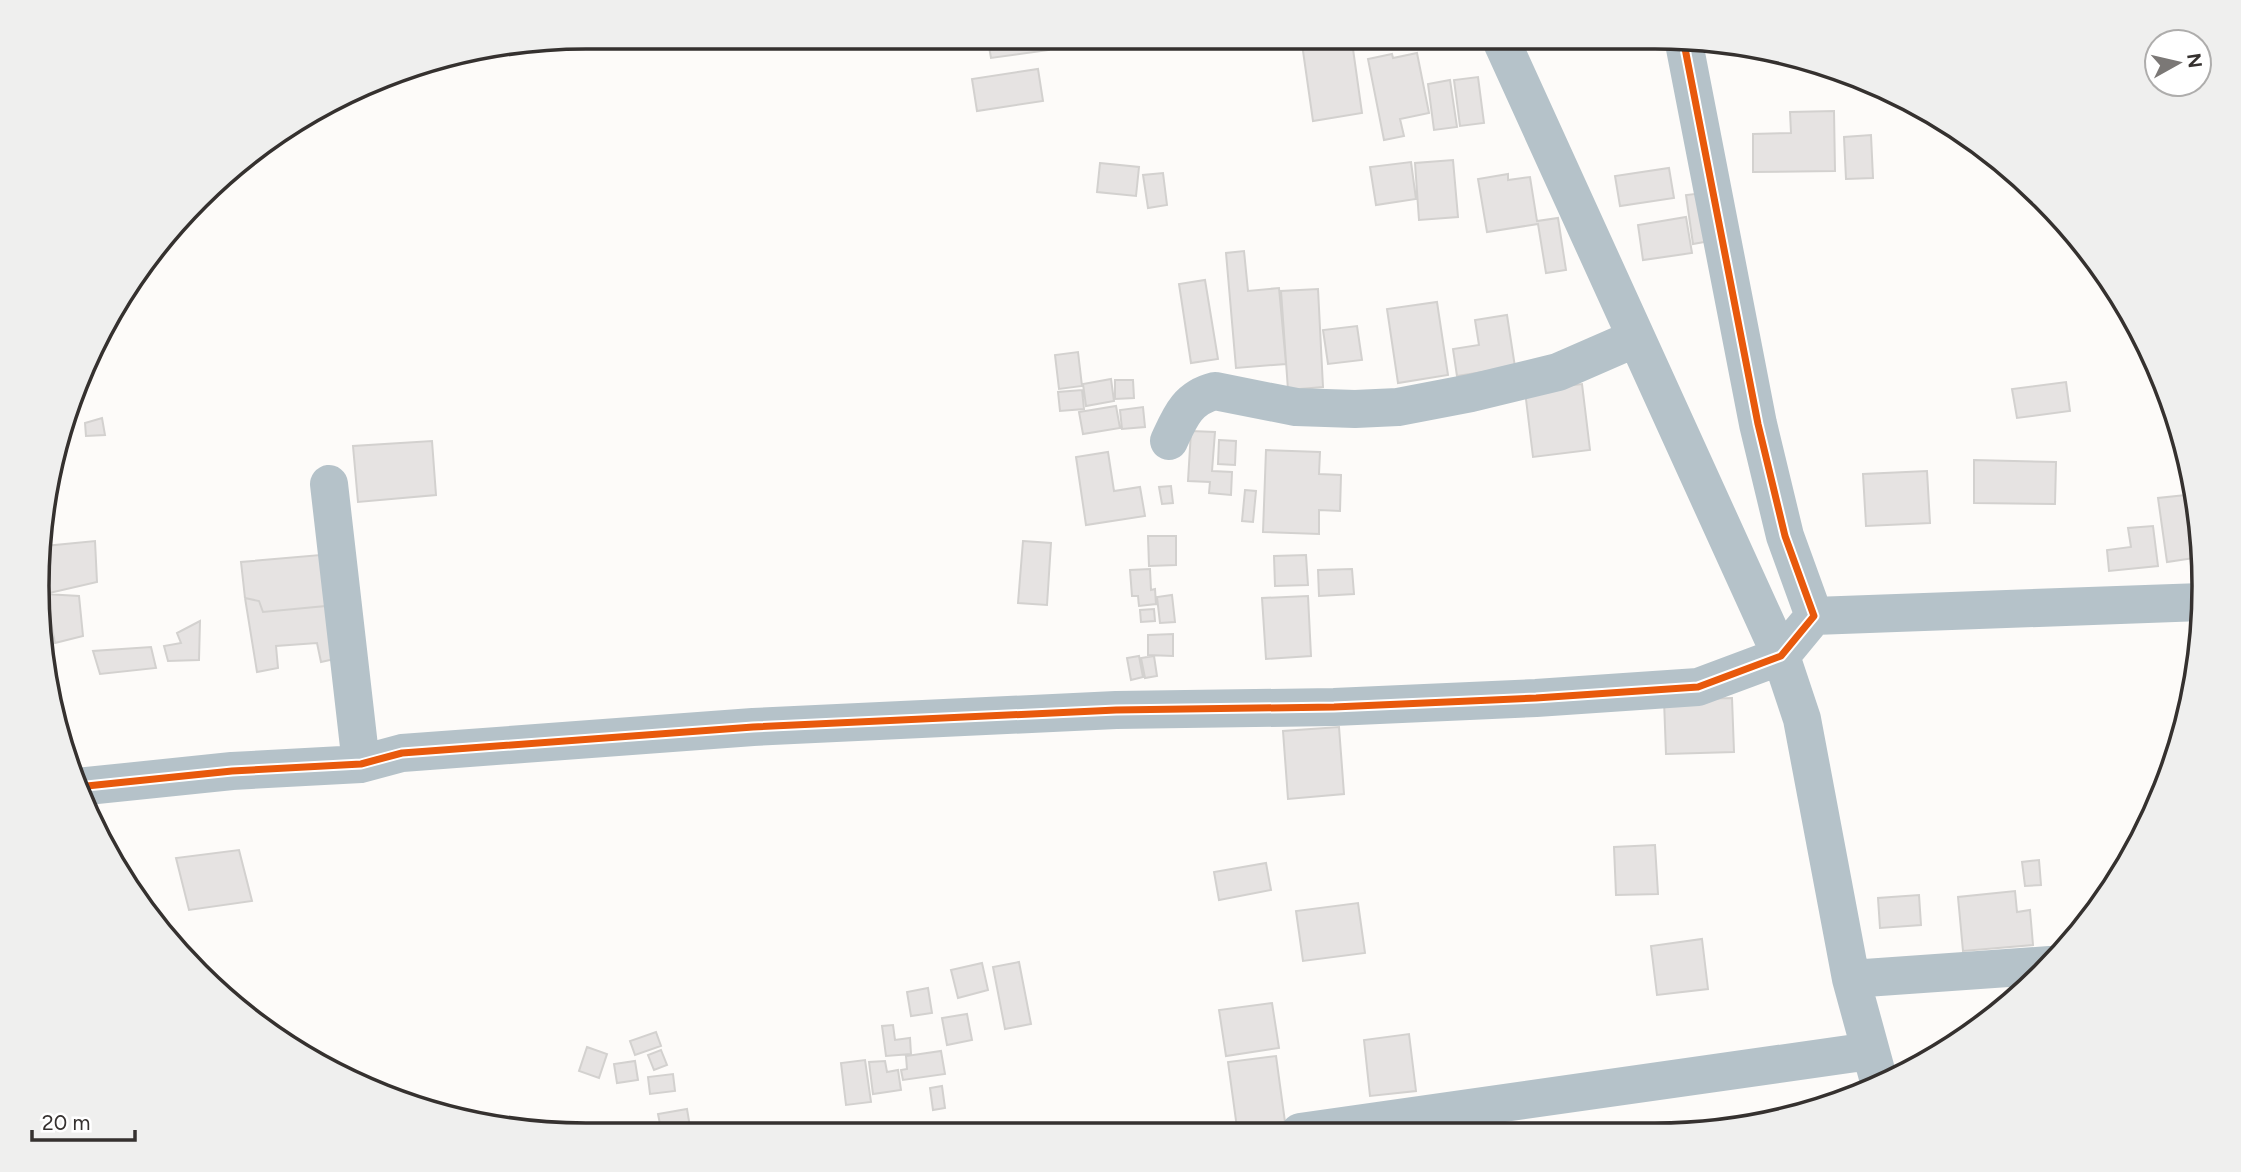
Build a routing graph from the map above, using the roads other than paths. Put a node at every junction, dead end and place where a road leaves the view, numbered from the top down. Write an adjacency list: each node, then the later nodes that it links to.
1 (1505, 49): 3 (street)
2 (1685, 50): 7 (street)
3 (1636, 338): 4 (street); 8 (street)
4 (1169, 441)
5 (329, 484): 9 (street)
6 (2192, 602): 7 (street)
7 (1814, 616): 8 (street)
8 (1782, 656): 9 (street); 12 (street)
9 (361, 764): 10 (street)
10 (88, 786)
11 (2035, 966): 12 (street)
12 (1851, 979): 13 (street)
13 (1875, 1068): 14 (street)
14 (1381, 1123)

